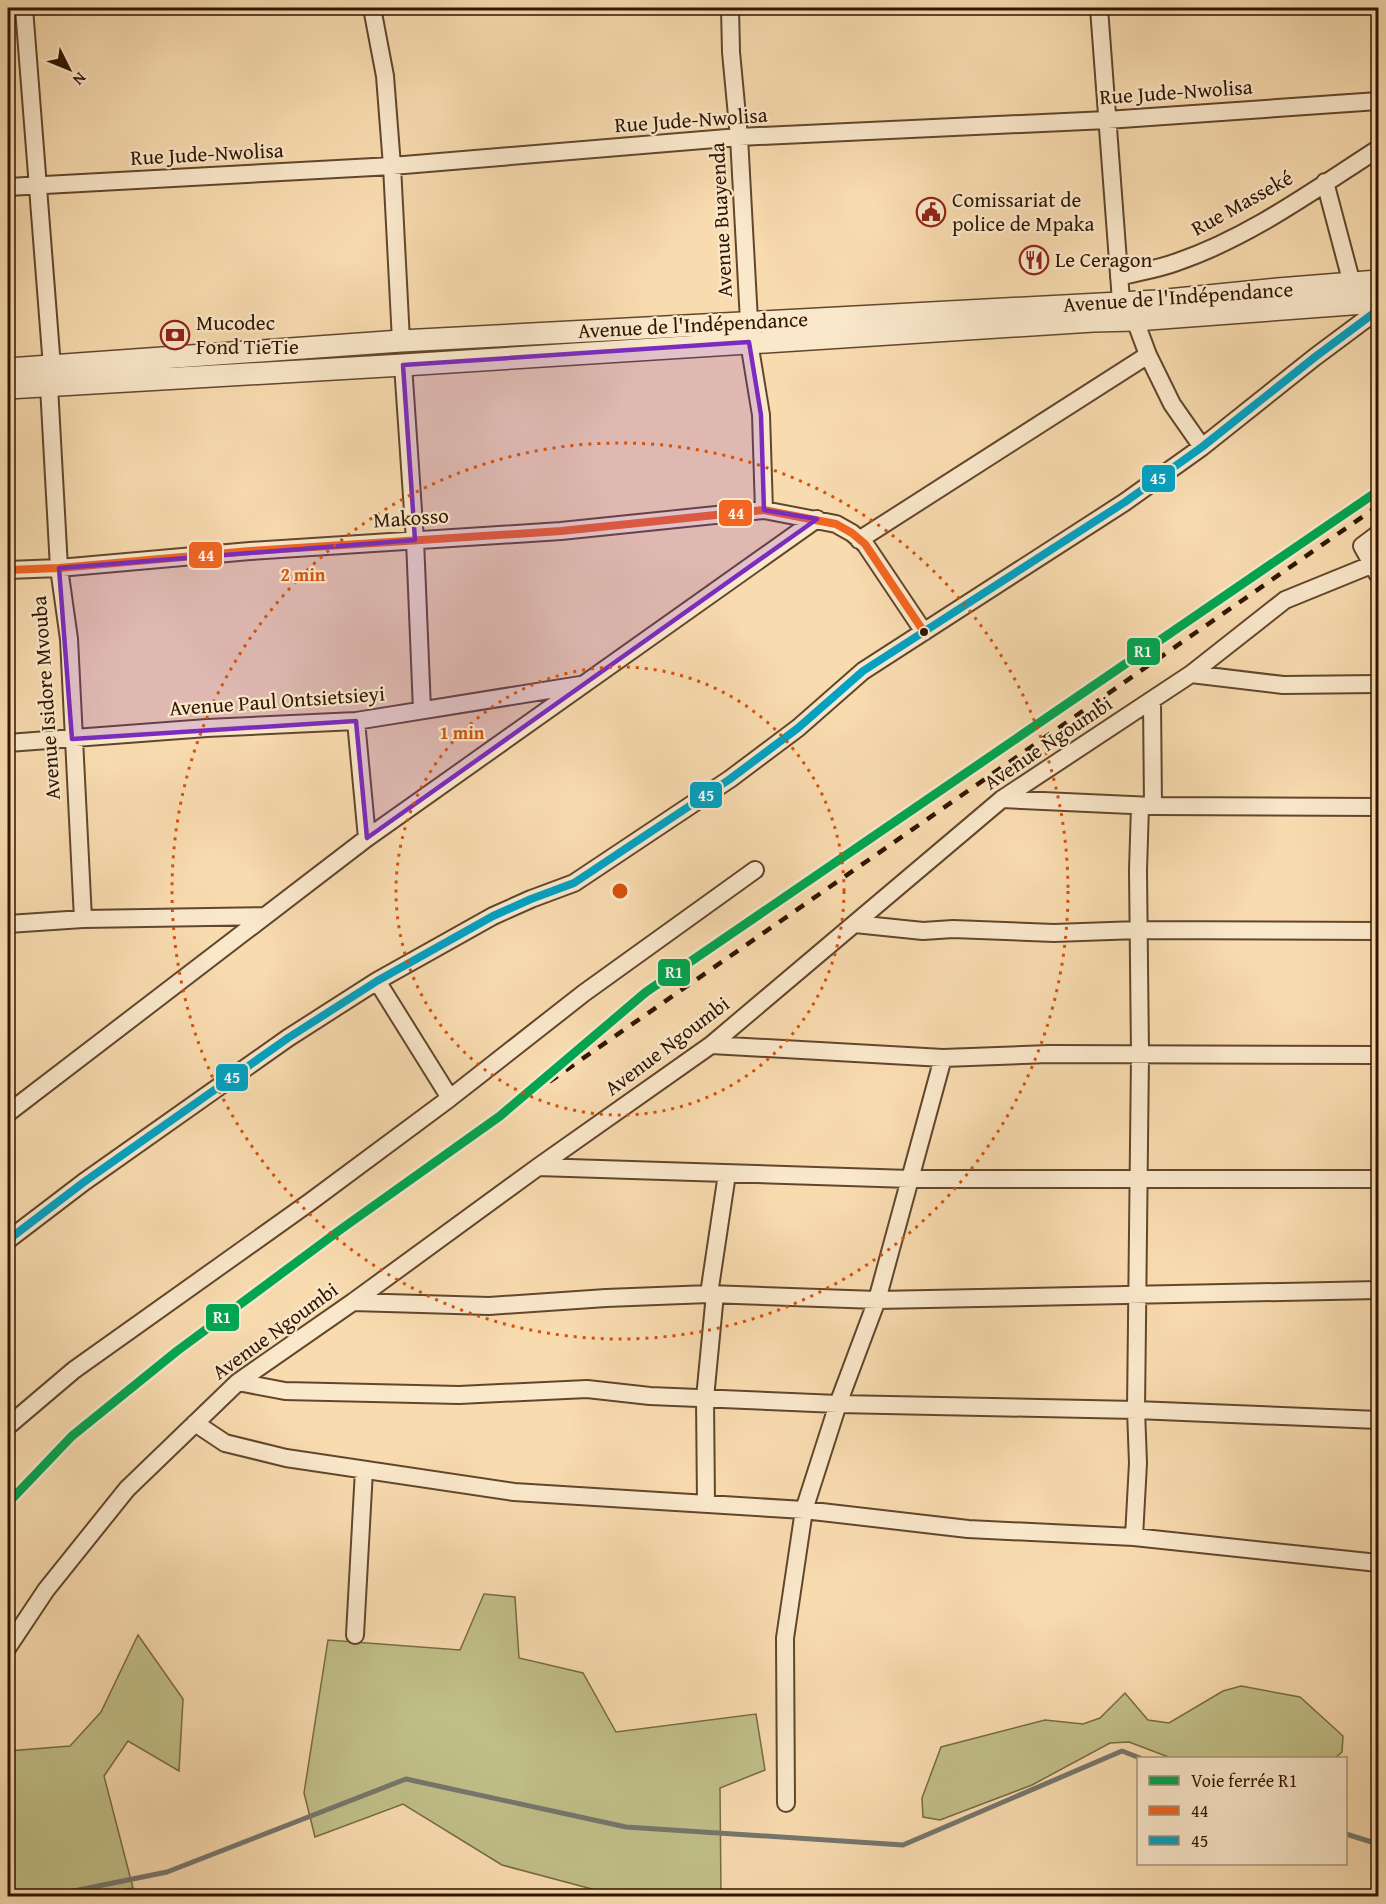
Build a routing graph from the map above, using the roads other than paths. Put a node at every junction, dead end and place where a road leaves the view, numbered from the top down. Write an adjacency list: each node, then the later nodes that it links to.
1 (24, 8): 11 (street, Avenue Isidore Mvouba)
2 (372, 8): 9 (street)
3 (730, 8): 7 (street, Avenue Buayenda)
4 (1099, 8): 6 (street)
5 (1378, 101): 6 (street, Rue Jude-Nwolisa)
6 (1107, 120): 7 (street, Rue Jude-Nwolisa); 13 (street)
7 (739, 138): 9 (street, Rue Jude-Nwolisa); 20 (street, Avenue Buayenda)
8 (1378, 149): 10 (street, Rue Masseké)
9 (392, 166): 11 (street, Rue Jude-Nwolisa); 21 (street)
10 (1325, 182): 13 (street, Rue Masseké); 15 (street)
11 (36, 185): 12 (street, Rue Jude-Nwolisa); 25 (street, Avenue Isidore Mvouba)
12 (8, 187)
13 (1119, 277): 16 (street)
14 (1378, 282): 15 (street, Avenue de l'Indépendance)
15 (1353, 284): 16 (street, Avenue de l'Indépendance)
16 (1121, 302): 20 (street, Avenue de l'Indépendance)
17 (1378, 302): 19 (street, Avenue de l'Indépendance)
18 (1378, 310): 27 (street)
19 (1136, 320): 20 (street, Avenue de l'Indépendance); 22 (street)
20 (749, 332): 21 (street, Avenue de l'Indépendance); 23 (street, Avenue de l'Indépendance); 28 (street, Avenue Buayenda)
21 (401, 341): 25 (street, Avenue de l'Indépendance)
22 (1148, 355): 27 (street); 32 (street)
23 (403, 365): 25 (street, Avenue de l'Indépendance); 31 (street)
24 (8, 369): 25 (street, Avenue de l'Indépendance)
25 (50, 376): 26 (street, Avenue de l'Indépendance); 33 (street, Avenue Isidore Mvouba)
26 (8, 388)
27 (1202, 447): 36 (street)
28 (765, 510): 29 (street, Makosso); 31 (street, Makosso)
29 (817, 519): 32 (street, Makosso); 38 (street)
30 (1378, 534): 35 (street, Avenue Ngoumbi)
31 (415, 540): 33 (street, Makosso); 41 (street)
32 (860, 540): 36 (street, Makosso)
33 (59, 568): 34 (street, Makosso); 43 (street, Avenue Isidore Mvouba)
34 (8, 570)
35 (1375, 570): 37 (street, Avenue Ngoumbi)
36 (924, 632): 56 (street)
37 (1191, 674): 39 (street); 40 (street, Avenue Ngoumbi)
38 (584, 684): 41 (street, Avenue Paul Ontsietsieyi); 48 (street)
39 (1378, 684)
40 (1152, 701): 45 (street, Avenue Ngoumbi); 46 (street)
41 (422, 710): 42 (street, Avenue Paul Ontsietsieyi)
42 (357, 721): 43 (street, Avenue Paul Ontsietsieyi); 48 (street)
43 (72, 739): 44 (street, Avenue Paul Ontsietsieyi); 51 (street, Avenue Isidore Mvouba)
44 (8, 743)
45 (1002, 799): 46 (street); 53 (street, Avenue Ngoumbi)
46 (1147, 806): 47 (street); 54 (street)
47 (1378, 807)
48 (367, 838): 50 (street)
49 (755, 870): 61 (street)
50 (264, 916): 51 (street); 62 (street)
51 (83, 919): 52 (street)
52 (8, 924)
53 (855, 924): 54 (street); 57 (street, Avenue Ngoumbi)
54 (1138, 930): 55 (street); 58 (street)
55 (1378, 931)
56 (377, 981): 61 (street); 68 (street)
57 (711, 1045): 60 (street); 63 (street, Avenue Ngoumbi)
58 (1140, 1055): 59 (street); 60 (street); 65 (street)
59 (1378, 1056)
60 (943, 1058): 66 (street)
61 (450, 1098): 80 (street)
62 (8, 1113)
63 (538, 1167): 64 (street); 73 (street, Avenue Ngoumbi)
64 (727, 1174): 66 (street); 70 (street)
65 (1137, 1178): 66 (street); 67 (street); 71 (street)
66 (910, 1179): 72 (street)
67 (1378, 1179)
68 (8, 1240)
69 (1378, 1290): 71 (street)
70 (712, 1294): 72 (street); 73 (street); 75 (street)
71 (1137, 1295): 72 (street); 77 (street)
72 (877, 1300): 76 (street)
73 (353, 1302): 74 (street, Avenue Ngoumbi)
74 (238, 1382): 75 (street); 79 (street, Avenue Ngoumbi)
75 (705, 1398): 76 (street); 82 (street)
76 (838, 1404): 77 (street); 83 (street)
77 (1136, 1410): 78 (street); 84 (street)
78 (1378, 1420)
79 (195, 1424): 81 (street); 87 (street, Avenue Ngoumbi)
80 (8, 1426)
81 (364, 1470): 82 (street); 86 (street)
82 (706, 1504): 83 (street)
83 (804, 1510): 84 (street); 88 (street)
84 (1134, 1538): 85 (street)
85 (1378, 1563)
86 (355, 1635)
87 (8, 1647)
88 (786, 1803)

